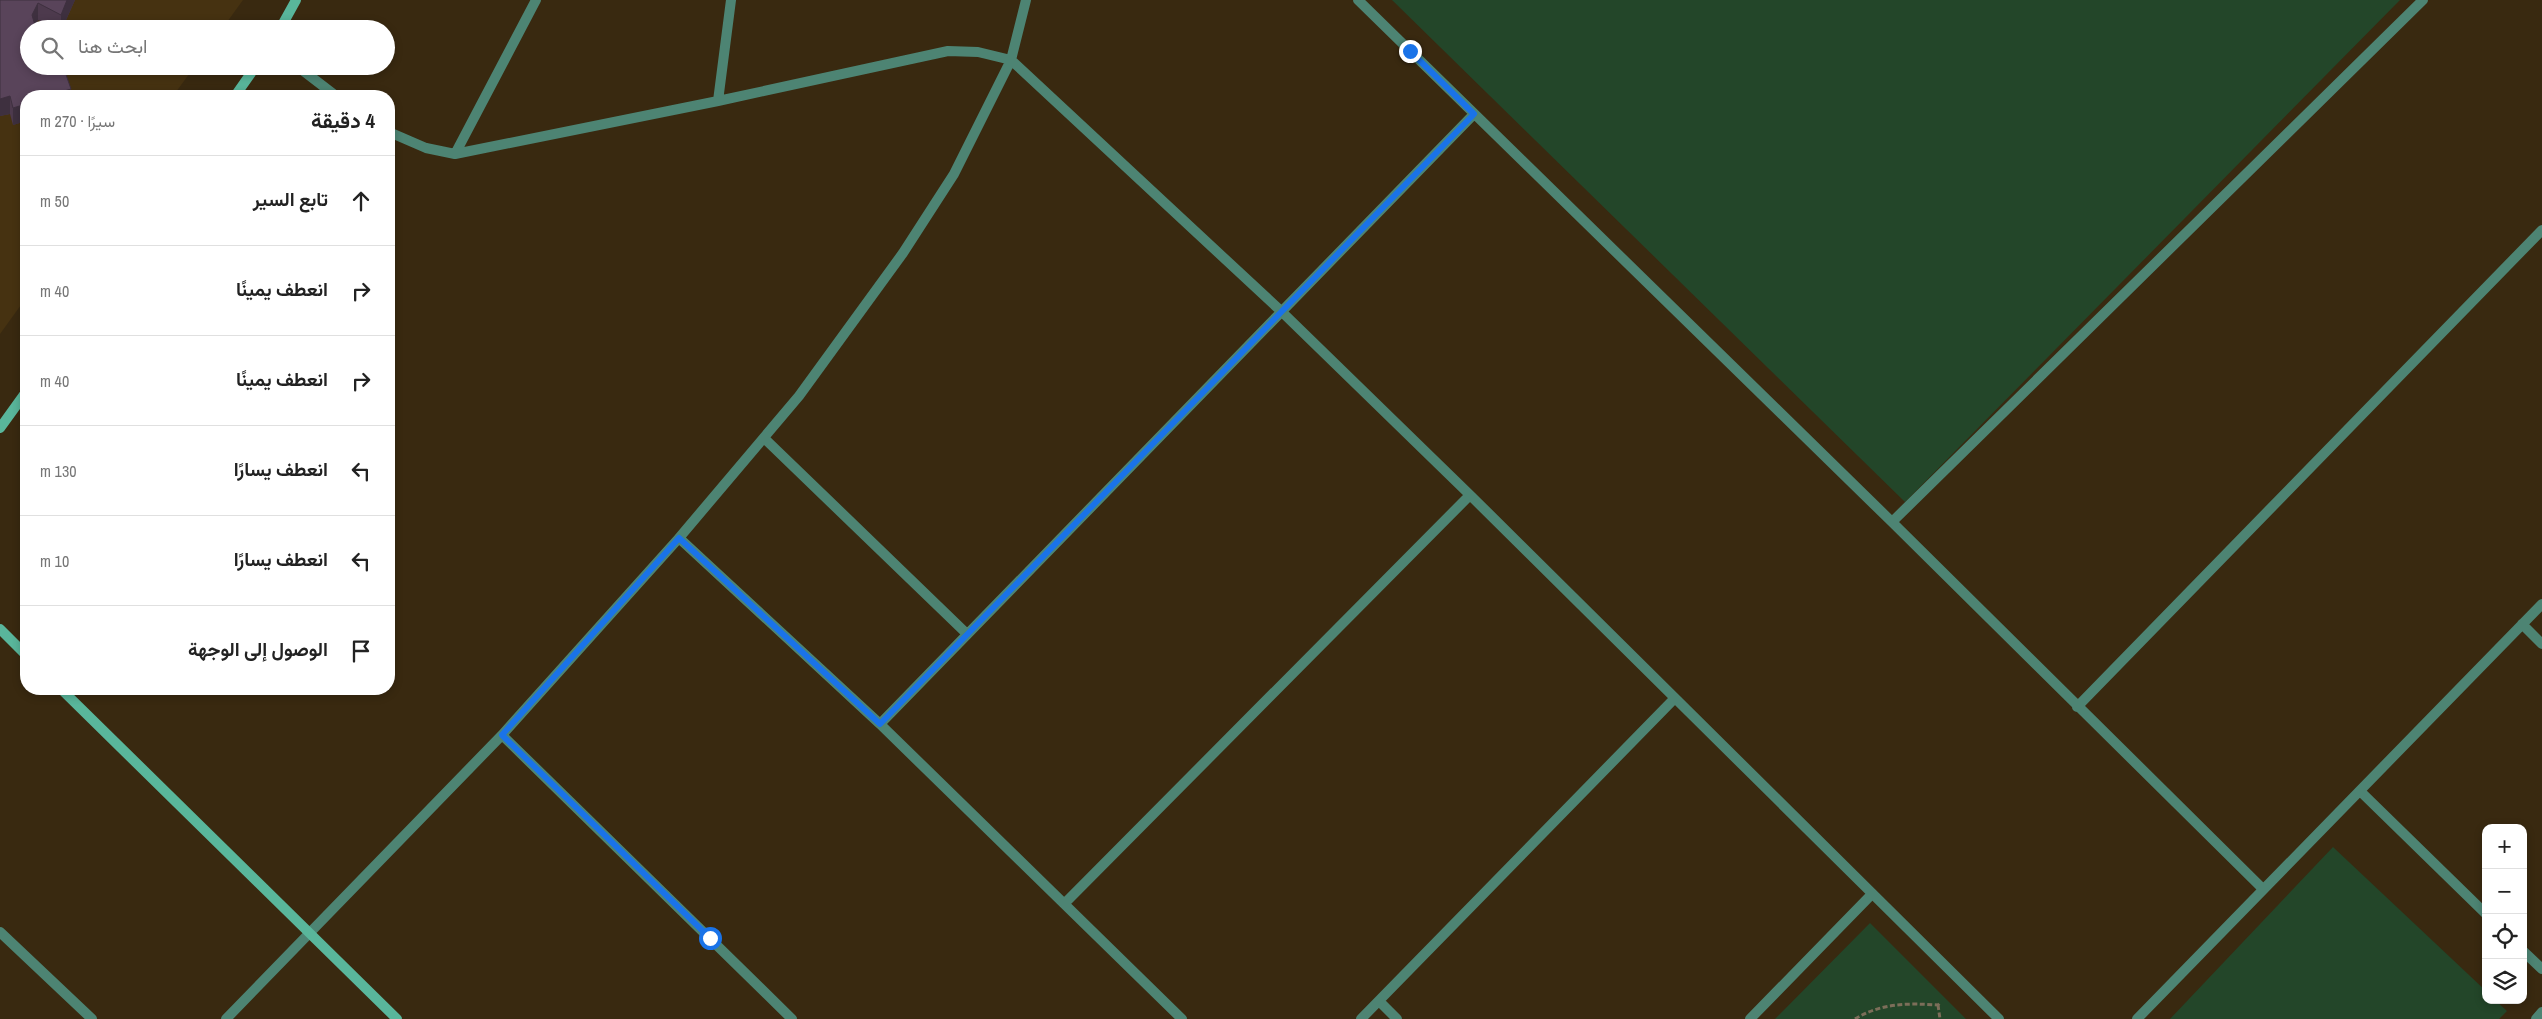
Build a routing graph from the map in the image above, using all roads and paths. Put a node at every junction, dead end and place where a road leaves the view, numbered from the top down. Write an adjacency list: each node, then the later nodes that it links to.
1 (296, 0): 7 (street)
2 (536, 0): 16 (street)
3 (731, 0): 13 (street)
4 (1026, 0): 8 (street)
5 (1358, 0): 14 (street)
6 (2423, 0): 23 (street)
7 (285, 20)
8 (1010, 60): 13 (street); 18 (street); 21 (street)
9 (250, 75): 11 (street)
10 (309, 75): 12 (street)
11 (239, 90)
12 (328, 90)
13 (718, 101): 16 (street)
14 (1474, 114): 18 (street); 23 (street)
15 (395, 135): 16 (street)
16 (455, 154)
17 (2542, 230): 33 (street)
18 (1282, 312): 22 (street); 28 (street)
19 (20, 400): 20 (street)
20 (0, 428)
21 (764, 438): 24 (street); 28 (street)
22 (1470, 495): 32 (street); 39 (street)
23 (1892, 522): 33 (street)
24 (679, 538): 34 (street); 35 (street)
25 (2542, 604): 26 (street)
26 (2522, 624): 29 (street); 36 (street)
27 (0, 629): 30 (street)
28 (967, 634): 34 (street)
29 (2542, 644)
30 (20, 649)
31 (67, 695): 42 (street)
32 (1674, 698): 38 (street); 45 (street)
33 (2077, 707): 37 (street)
34 (880, 724): 39 (street)
35 (502, 735): 42 (street); 50 (street)
36 (2360, 791): 37 (street); 40 (street)
37 (2263, 889): 58 (street)
38 (1872, 894): 54 (street); 57 (street)
39 (1065, 903): 51 (street)
40 (2482, 910)
41 (0, 932): 47 (street)
42 (309, 933): 48 (street); 49 (street)
43 (2527, 955): 44 (street)
44 (2542, 969)
45 (1379, 1001): 52 (street); 53 (street)
46 (2542, 1012): 59 (street)
47 (92, 1019)
48 (226, 1019)
49 (397, 1019)
50 (792, 1019)
51 (1182, 1019)
52 (1361, 1019)
53 (1397, 1019)
54 (1750, 1019)
55 (1855, 1019): 56 (path)
56 (1940, 1019)
57 (1999, 1019)
58 (2137, 1019)
59 (2536, 1019)

